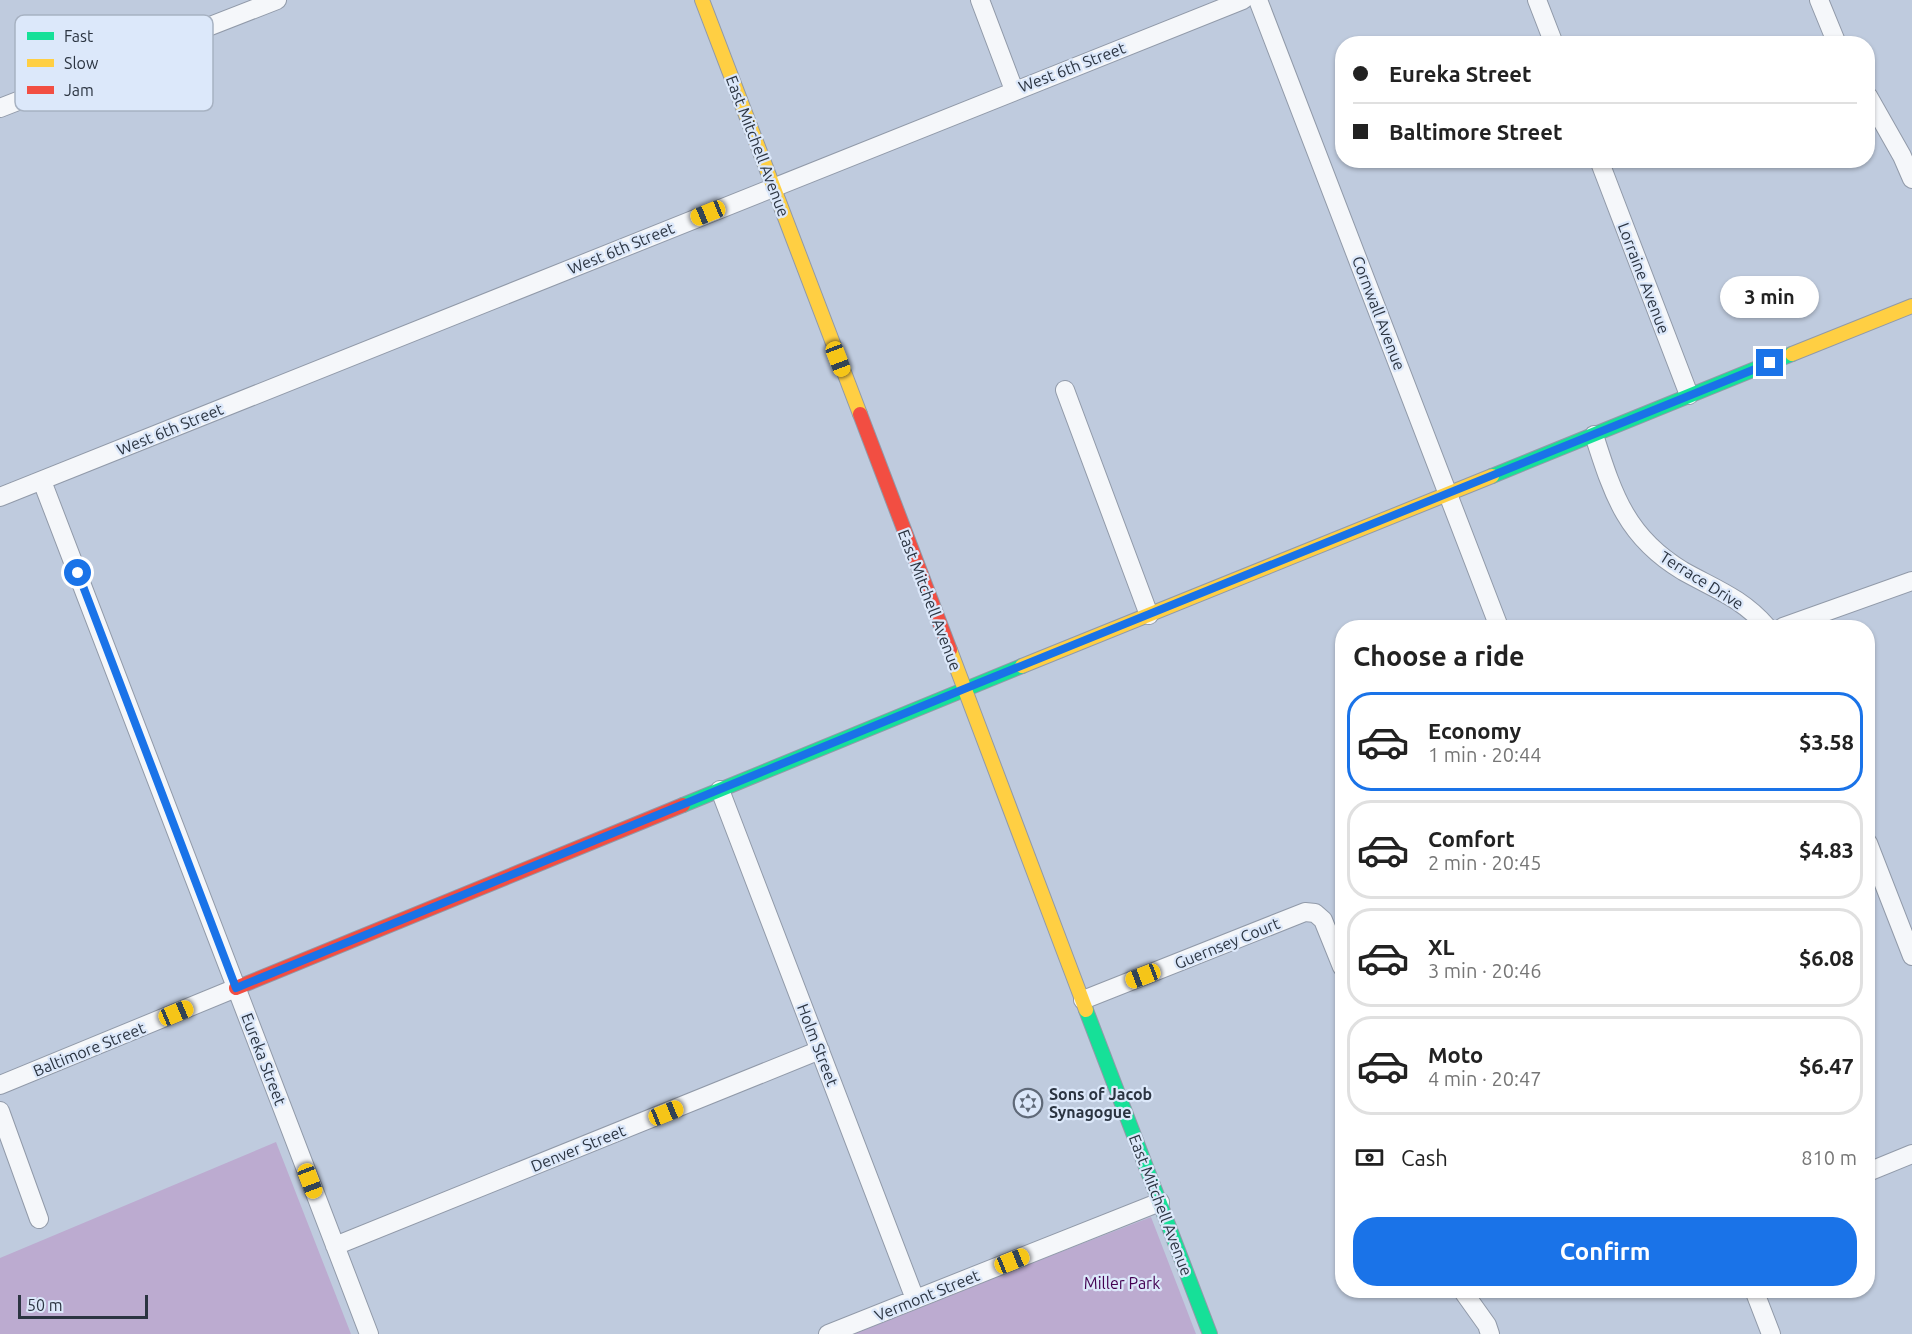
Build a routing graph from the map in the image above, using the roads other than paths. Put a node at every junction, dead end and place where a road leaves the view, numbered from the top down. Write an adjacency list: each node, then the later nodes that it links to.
1 (277, 0): 8 (street)
2 (702, 0): 17 (street, East Mitchell Avenue)
3 (980, 0): 11 (street)
4 (1243, 0): 11 (street, West 6th Street)
5 (1258, 0): 23 (street, Cornwall Avenue)
6 (1537, 0): 9 (street)
7 (1819, 0): 10 (street)
8 (213, 25)
9 (1551, 36)
10 (1834, 36)
11 (1014, 90): 17 (street, West 6th Street)
12 (15, 102): 13 (street)
13 (0, 108)
14 (1875, 108): 16 (street)
15 (1602, 168): 20 (street, Lorraine Avenue)
16 (1912, 178)
17 (773, 187): 22 (street, West 6th Street); 30 (street, East Mitchell Avenue)
18 (1912, 306): 20 (street, Baltimore Street)
19 (1065, 390): 26 (street)
20 (1689, 395): 21 (street, Baltimore Street)
21 (1594, 435): 23 (street, Baltimore Street); 28 (street, Terrace Drive)
22 (42, 481): 24 (street, West 6th Street); 35 (street, Eureka Street)
23 (1448, 495): 26 (street, Baltimore Street); 27 (street, Cornwall Avenue)
24 (0, 496)
25 (1912, 581): 29 (street)
26 (1149, 615): 30 (street, Baltimore Street)
27 (1496, 620)
28 (1760, 620)
29 (1803, 620)
30 (964, 689): 31 (street, Baltimore Street); 36 (street, East Mitchell Avenue)
31 (720, 790): 35 (street, Baltimore Street); 37 (street, Holm Street)
32 (1875, 861): 34 (street)
33 (1335, 950): 36 (street, Guernsey Court)
34 (1912, 956)
35 (236, 988): 38 (street, Baltimore Street); 44 (street, Eureka Street)
36 (1083, 1000): 42 (street, East Mitchell Avenue)
37 (820, 1050): 44 (street, Denver Street); 47 (street, Holm Street)
38 (0, 1085)
39 (0, 1111): 43 (street)
40 (1912, 1154): 41 (street)
41 (1875, 1169)
42 (1160, 1202): 47 (street, Vermont Street); 50 (street, East Mitchell Avenue)
43 (39, 1219)
44 (335, 1246): 48 (street, Eureka Street)
45 (1468, 1298): 51 (street)
46 (1757, 1298): 52 (street)
47 (915, 1299): 49 (street, Vermont Street)
48 (369, 1334)
49 (828, 1334)
50 (1210, 1334)
51 (1490, 1334)
52 (1771, 1334)

